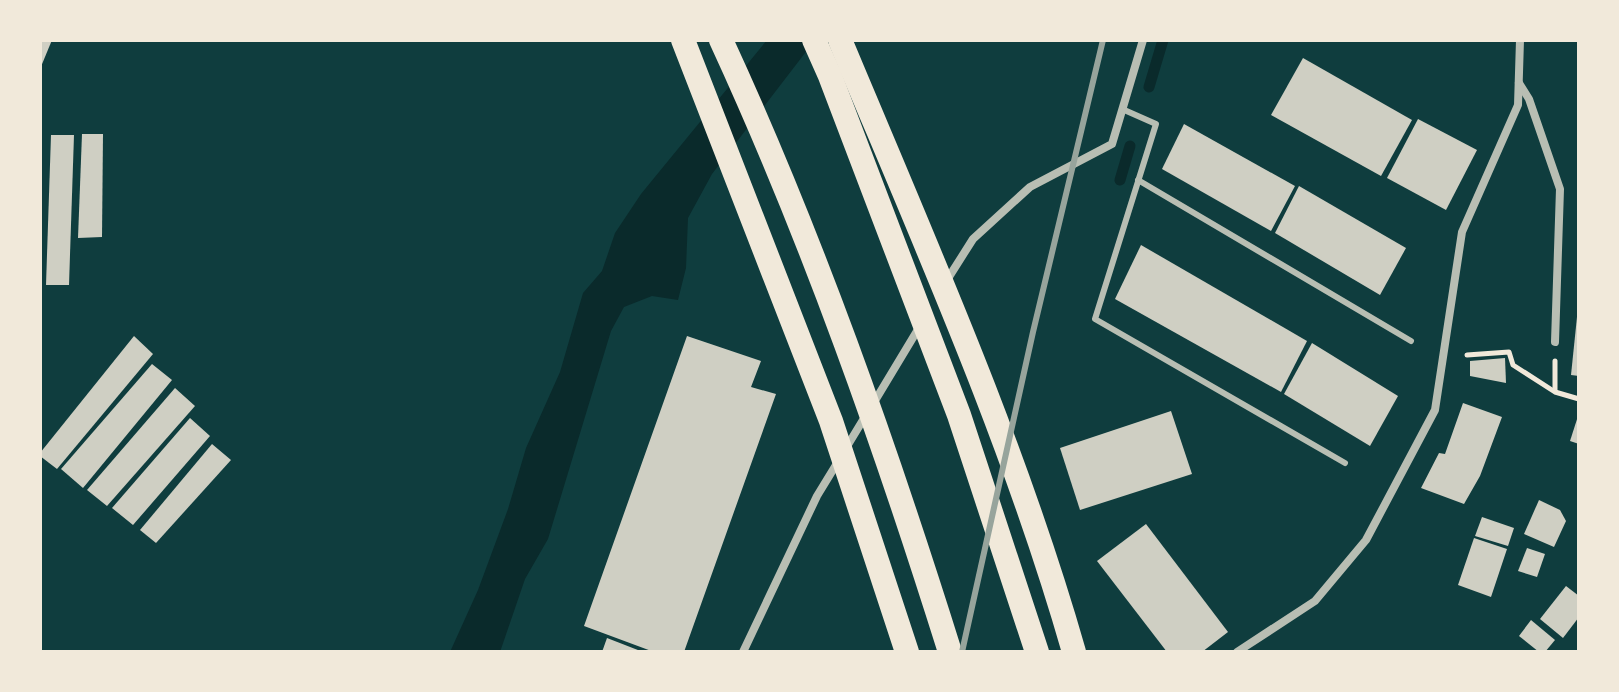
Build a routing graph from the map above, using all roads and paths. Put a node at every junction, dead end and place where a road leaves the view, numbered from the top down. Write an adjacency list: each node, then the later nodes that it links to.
1 (683, 40): 18 (highway)
2 (721, 40): 19 (highway)
3 (814, 40): 20 (highway)
4 (840, 40): 21 (highway)
5 (1143, 40): 8 (street)
6 (1520, 40): 7 (street)
7 (1518, 82): 13 (street); 14 (street)
8 (1122, 109): 9 (lane); 10 (street)
9 (1138, 180): 12 (lane); 16 (lane)
10 (940, 293)
11 (932, 306): 17 (street)
12 (1411, 341)
13 (1555, 342)
14 (1443, 352): 15 (path); 22 (street)
15 (1579, 399)
16 (1345, 463)
17 (743, 652)
18 (907, 652)
19 (950, 652)
20 (1037, 652)
21 (1074, 652)
22 (1237, 652)

